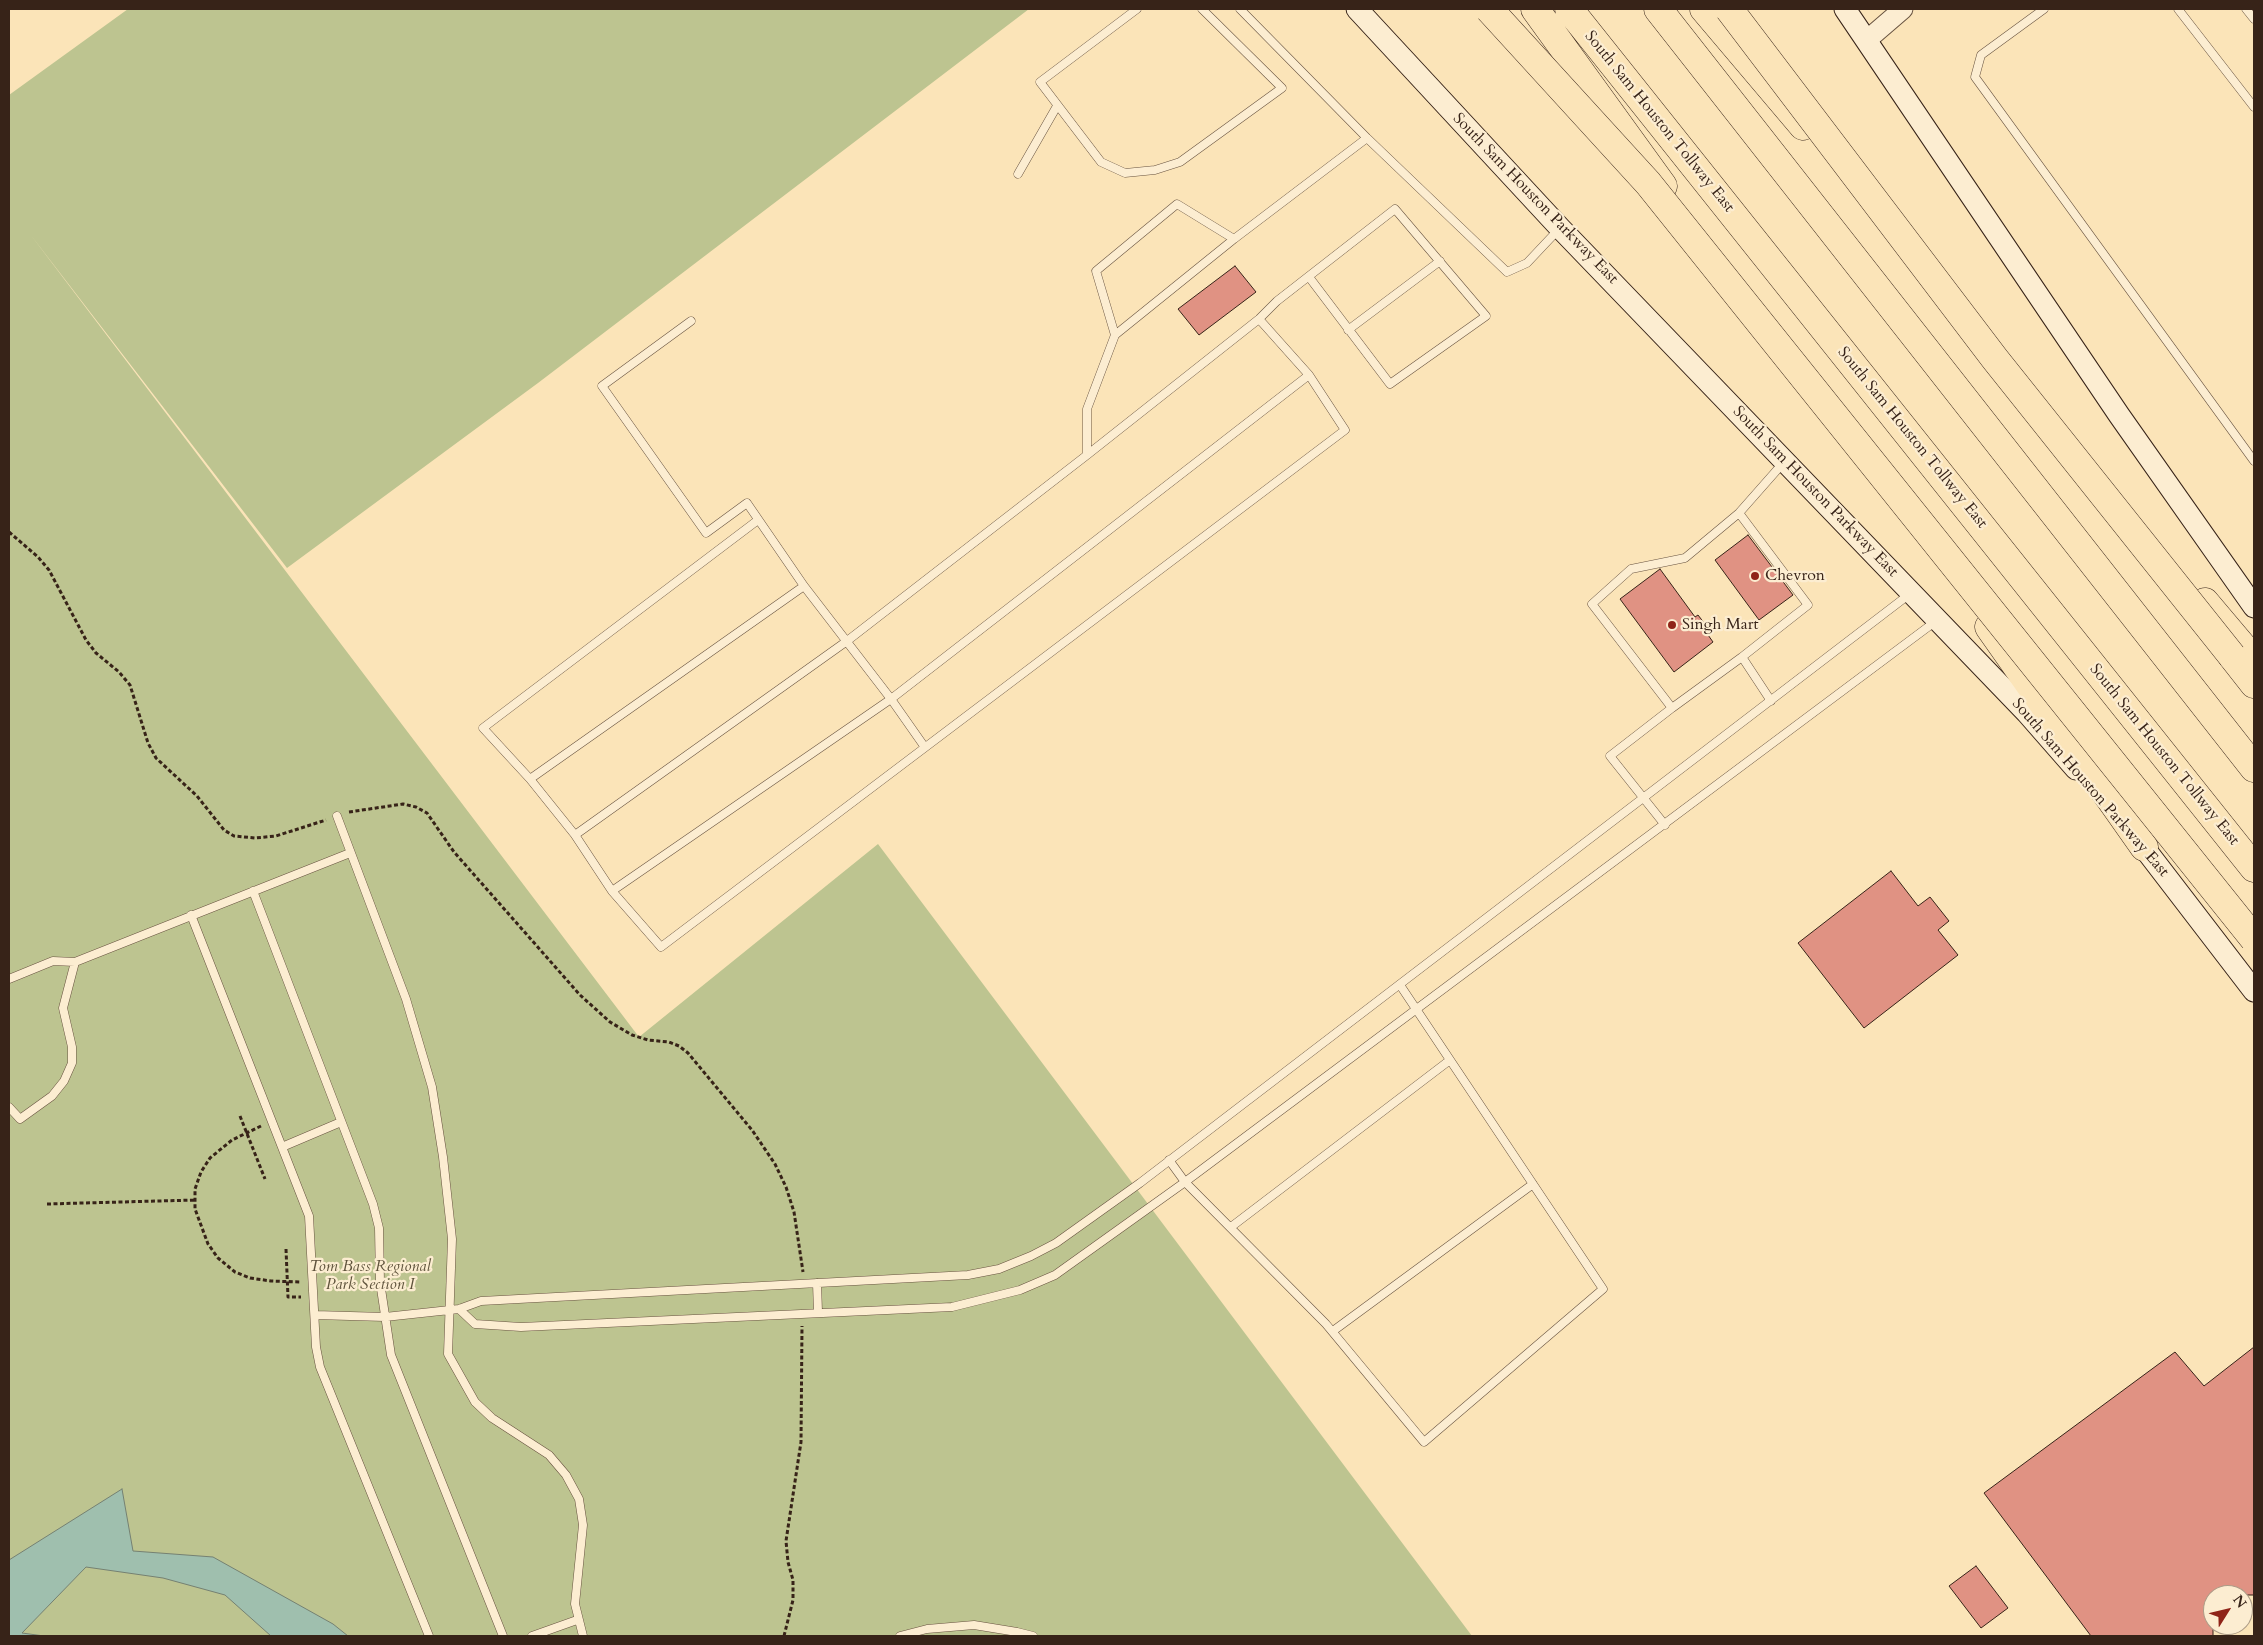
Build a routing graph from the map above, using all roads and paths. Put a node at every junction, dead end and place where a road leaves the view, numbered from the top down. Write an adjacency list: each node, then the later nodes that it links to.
1 (1137, 9): 18 (lane)
2 (1202, 9): 18 (lane)
3 (1240, 9): 20 (lane)
4 (1357, 9): 22 (main road, South Sam Houston Parkway East)
5 (1490, 9): 61 (highway, bridge)
6 (1535, 9): 55 (highway)
7 (1569, 9): 57 (highway, South Sam Houston Tollway East)
8 (1658, 9): 49 (highway)
9 (1704, 9): 43 (highway)
10 (1728, 9): 44 (highway, bridge)
11 (1845, 9): 17 (main road)
12 (1903, 9): 17 (street)
13 (2044, 9): 32 (lane)
14 (2178, 9): 19 (lane)
15 (2246, 9): 16 (lane)
16 (2254, 19)
17 (1867, 40): 39 (main road)
18 (1058, 106): 21 (lane)
19 (2254, 106)
20 (1367, 138): 22 (lane); 23 (lane)
21 (1018, 174)
22 (1560, 228): 33 (main road, South Sam Houston Parkway East)
23 (1234, 238): 29 (lane); 29 (lane)
24 (1440, 261): 25 (lane); 28 (lane); 28 (lane)
25 (1309, 277): 26 (lane); 28 (lane)
26 (1259, 319): 30 (lane); 31 (lane)
27 (691, 321): 35 (lane)
28 (1348, 330)
29 (1115, 335): 31 (lane)
30 (1309, 375): 45 (lane); 48 (lane)
31 (1087, 455): 41 (lane)
32 (2254, 461)
33 (1784, 462): 34 (lane); 38 (main road, South Sam Houston Parkway East)
34 (1739, 514): 42 (lane); 47 (lane)
35 (758, 520): 37 (lane); 50 (lane)
36 (9, 532): 52 (path)
37 (804, 586): 41 (lane); 50 (lane)
38 (1912, 592): 40 (main road, South Sam Houston Parkway East); 46 (lane)
39 (2254, 606)
40 (1938, 620): 53 (lane); 55 (main road, South Sam Houston Parkway East)
41 (847, 641): 45 (lane); 54 (lane)
42 (1742, 657): 46 (lane); 47 (lane)
43 (2254, 660)
44 (2254, 684)
45 (891, 699): 48 (lane); 59 (lane)
46 (1771, 700): 51 (lane)
47 (1672, 708): 51 (lane)
48 (924, 746): 59 (lane)
49 (2254, 768)
50 (530, 779): 54 (lane)
51 (1643, 796): 53 (lane); 64 (lane)
52 (337, 816): 56 (lane); 85 (path)
53 (1665, 825): 66 (lane)
54 (575, 835): 59 (lane)
55 (2144, 847): 65 (main road, South Sam Houston Parkway East)
56 (350, 853): 58 (lane); 87 (lane)
57 (2254, 868)
58 (253, 891): 60 (lane); 71 (lane)
59 (612, 891)
60 (191, 915): 62 (lane); 70 (lane)
61 (2254, 939)
62 (75, 962): 63 (lane); 68 (lane)
63 (9, 979)
64 (1400, 985): 66 (lane); 74 (lane)
65 (2254, 991)
66 (1417, 1010): 67 (lane); 76 (lane)
67 (1450, 1060): 77 (lane); 80 (lane)
68 (9, 1107)
69 (240, 1116): 72 (path)
70 (272, 1122): 72 (path); 73 (lane)
71 (341, 1122): 73 (lane); 91 (lane)
72 (247, 1132): 75 (path); 78 (path)
73 (282, 1147): 83 (lane)
74 (1170, 1160): 76 (lane); 84 (lane)
75 (265, 1179)
76 (1185, 1182): 80 (lane); 88 (lane)
77 (1533, 1184): 92 (lane); 92 (lane)
78 (195, 1200): 79 (path); 82 (path)
79 (47, 1204)
80 (1231, 1228): 92 (lane)
81 (286, 1249): 82 (path)
82 (287, 1281): 83 (path); 86 (path)
83 (313, 1283): 86 (lane)
84 (817, 1283): 85 (lane); 88 (lane)
85 (804, 1284): 87 (lane)
86 (314, 1298): 90 (lane)
87 (455, 1309): 89 (lane); 91 (lane); 93 (lane)
88 (818, 1312): 89 (lane)
89 (802, 1313): 98 (path)
90 (315, 1315): 91 (lane); 94 (lane)
91 (385, 1317): 95 (lane)
92 (1333, 1331)
93 (578, 1620): 96 (lane); 97 (lane)
94 (429, 1636)
95 (503, 1636)
96 (532, 1636)
97 (583, 1636)
98 (784, 1636)
99 (900, 1636): 100 (lane)
100 (1032, 1636)

